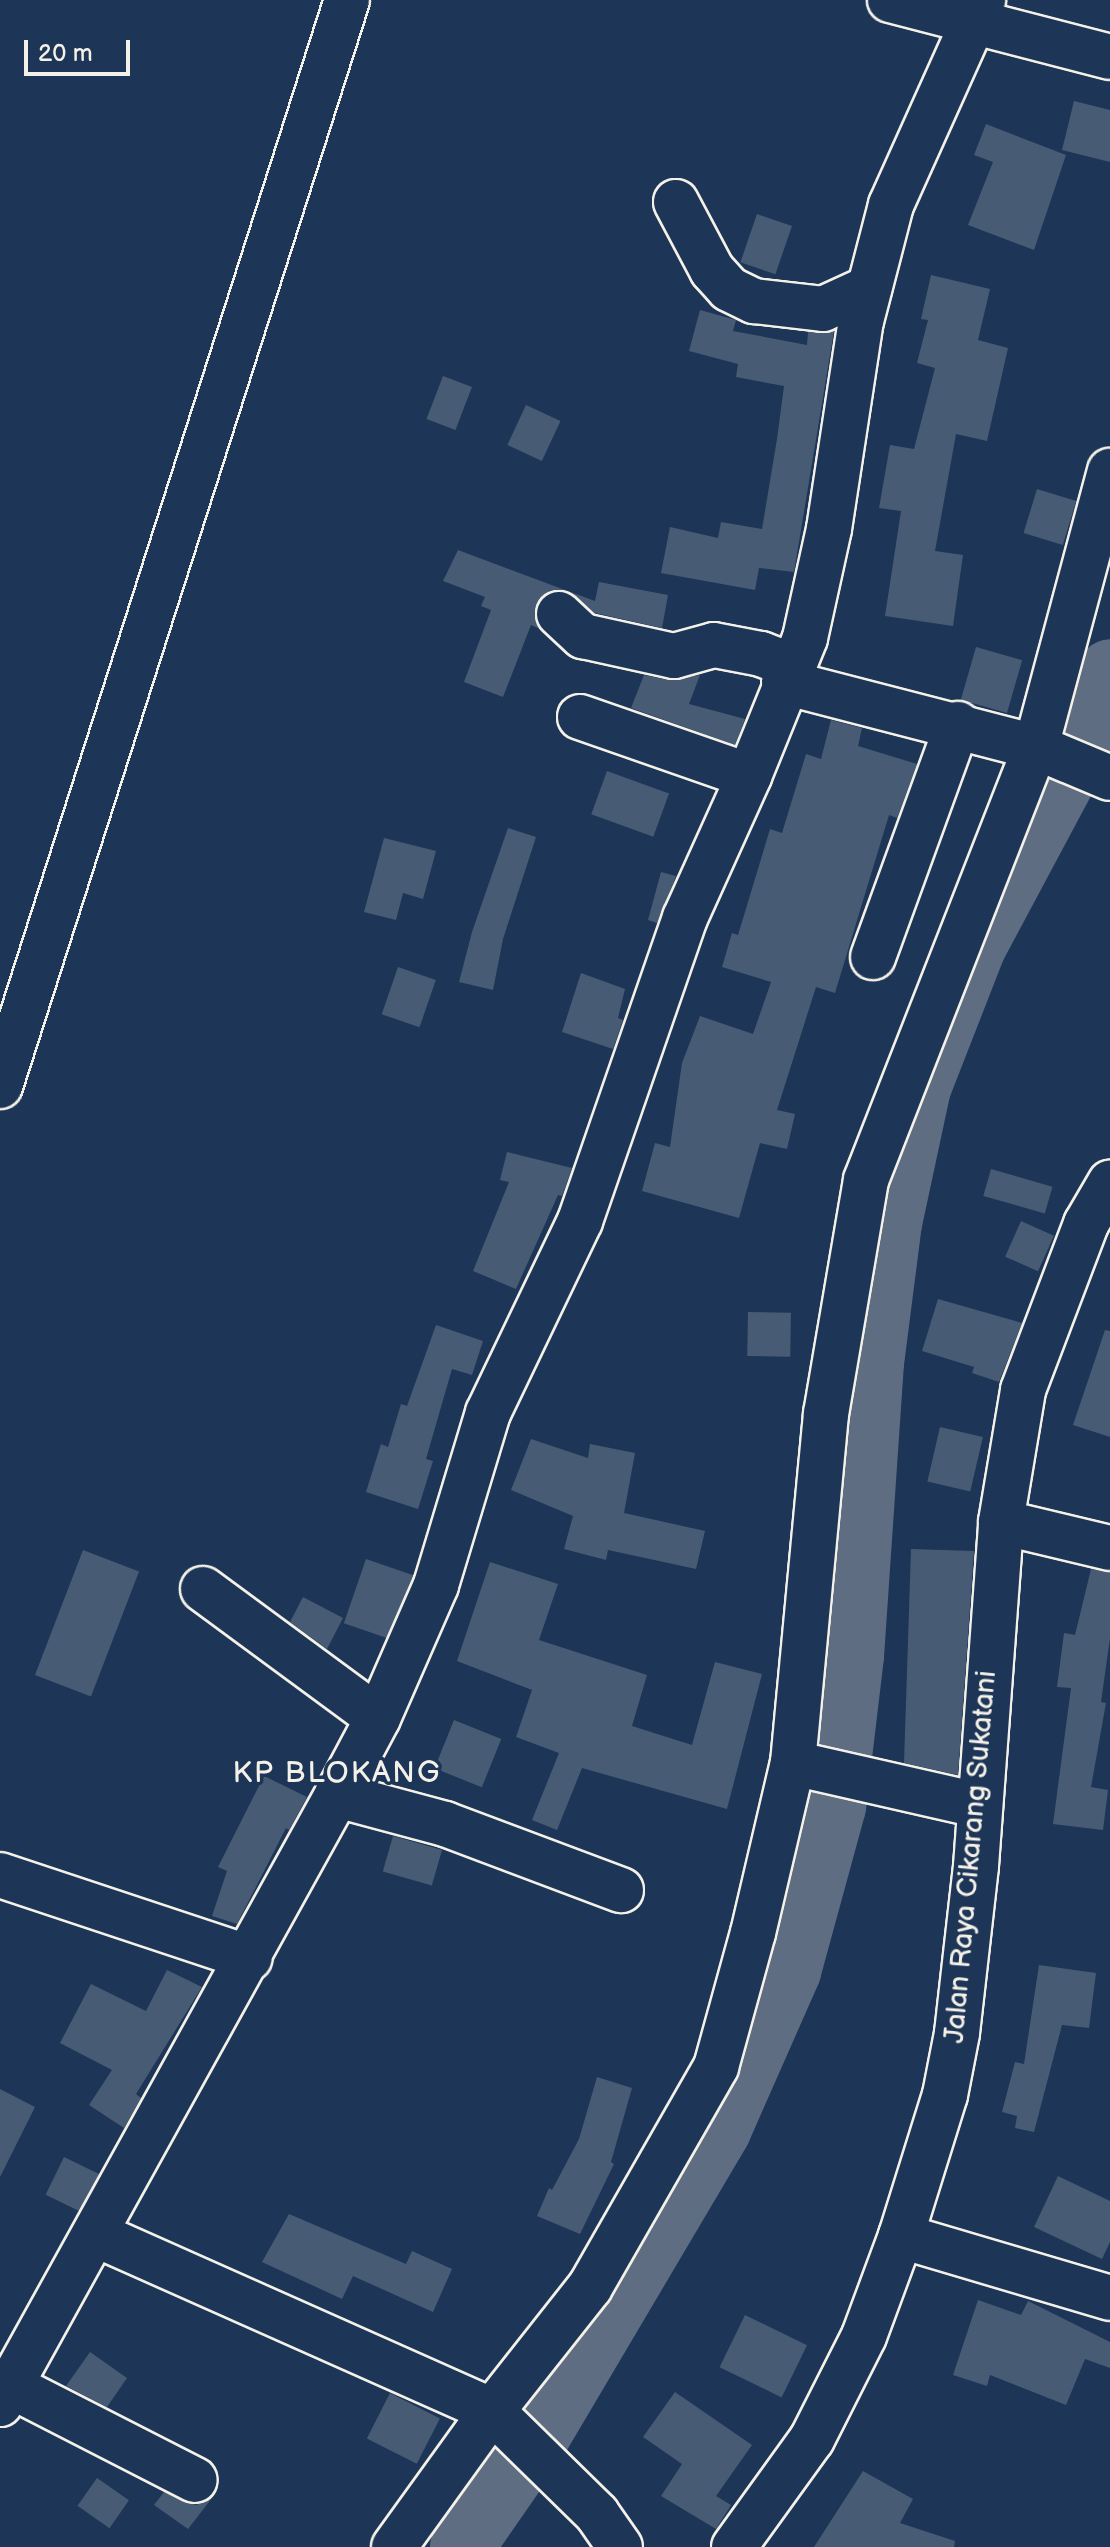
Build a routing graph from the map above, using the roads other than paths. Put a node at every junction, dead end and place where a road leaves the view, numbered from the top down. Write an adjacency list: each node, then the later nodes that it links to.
1 (347, 0): 16 (street)
2 (890, 0): 3 (street)
3 (977, 11): 4 (street); 6 (street)
4 (1110, 57)
5 (676, 202): 6 (street)
6 (869, 288): 9 (street)
7 (1110, 471): 12 (street)
8 (559, 614): 9 (street)
9 (788, 674): 11 (street); 13 (street)
10 (580, 717): 13 (street)
11 (958, 724): 12 (street); 15 (street)
12 (1041, 749): 14 (street); 22 (street)
13 (749, 776): 21 (street)
14 (1110, 778)
15 (873, 957)
16 (0, 1086)
17 (1110, 1183): 18 (street, Jalan Raya Cikarang Sukatani)
18 (1001, 1522): 19 (street); 24 (street, Jalan Raya Cikarang Sukatani)
19 (1110, 1548)
20 (203, 1589): 21 (street)
21 (378, 1718): 23 (street)
22 (802, 1766): 24 (street); 32 (street)
23 (337, 1795): 26 (street); 27 (street)
24 (978, 1805): 29 (street, Jalan Raya Cikarang Sukatani)
25 (0, 1875): 27 (street)
26 (621, 1890)
27 (250, 1958): 28 (street)
28 (95, 2234): 31 (street); 32 (street)
29 (901, 2236): 30 (street); 36 (street, Jalan Raya Cikarang Sukatani)
30 (1110, 2298)
31 (6, 2396): 33 (street)
32 (504, 2421): 34 (street); 35 (street)
33 (195, 2480)
34 (608, 2530)
35 (394, 2547)
36 (734, 2547)

